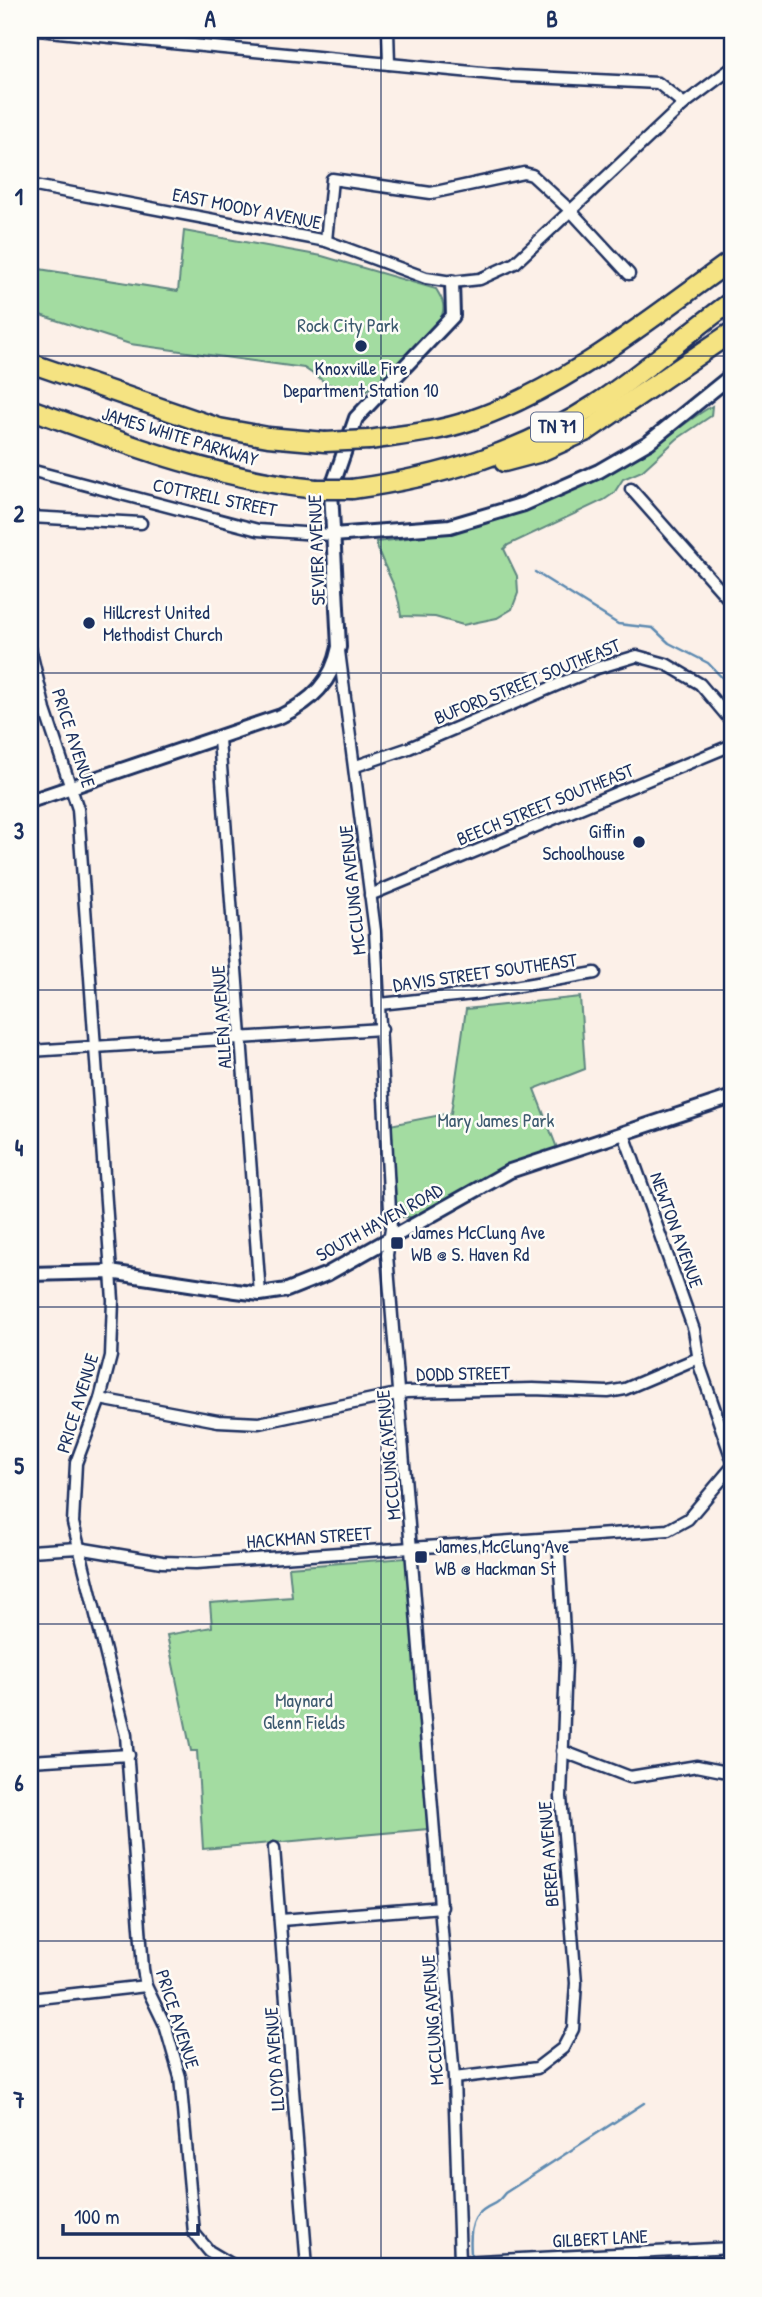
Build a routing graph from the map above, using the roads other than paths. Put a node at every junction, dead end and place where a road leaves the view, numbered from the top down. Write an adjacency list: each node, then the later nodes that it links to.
1 (38, 30): 3 (street)
2 (388, 30): 3 (street)
3 (389, 64): 5 (street)
4 (732, 68): 5 (street)
5 (684, 104): 7 (street)
6 (30, 185): 8 (street, EAST MOODY AVENUE)
7 (570, 210): 8 (street); 10 (street); 11 (street)
8 (326, 241): 11 (street, EAST MOODY AVENUE)
9 (732, 260): 14 (highway, JAMES WHITE PARKWAY / TN 71, bridge)
10 (629, 274)
11 (452, 282): 23 (street, SEVIER AVENUE)
12 (732, 301): 19 (highway, JAMES WHITE PARKWAY / TN 71)
13 (732, 332): 19 (highway)
14 (30, 363)
15 (727, 379): 16 (street); 23 (street, COTTRELL STREET)
16 (732, 394)
17 (30, 409): 19 (highway, JAMES WHITE PARKWAY / TN 71, bridge)
18 (30, 470): 23 (street, COTTRELL STREET)
19 (411, 481)
20 (631, 489): 24 (street)
21 (30, 517): 22 (street)
22 (141, 523)
23 (333, 535): 25 (street, SEVIER AVENUE)
24 (732, 603)
25 (339, 647): 29 (street, SEVIER AVENUE); 31 (street, MCCLUNG AVENUE)
26 (30, 648): 27 (street, PRICE AVENUE)
27 (33, 677): 32 (street, PRICE AVENUE)
28 (732, 722): 31 (street, BUFORD STREET SOUTHEAST)
29 (219, 738): 32 (street, SEVIER AVENUE); 38 (street, ALLEN AVENUE)
30 (732, 745): 34 (street, BEECH STREET SOUTHEAST)
31 (356, 766): 34 (street, MCCLUNG AVENUE)
32 (72, 787): 33 (street, SEVIER AVENUE); 39 (street, PRICE AVENUE)
33 (30, 801)
34 (370, 895): 36 (street, MCCLUNG AVENUE)
35 (595, 973): 36 (street, DAVIS STREET SOUTHEAST)
36 (380, 1004): 37 (street, MCCLUNG AVENUE)
37 (382, 1029): 38 (street); 43 (street, MCCLUNG AVENUE)
38 (240, 1036): 39 (street); 46 (street, ALLEN AVENUE)
39 (95, 1046): 40 (street); 44 (street, PRICE AVENUE)
40 (30, 1051)
41 (732, 1097): 42 (street, SOUTH HAVEN ROAD)
42 (624, 1134): 43 (street, SOUTH HAVEN ROAD); 47 (street, NEWTON AVENUE)
43 (390, 1239): 46 (street, SOUTH HAVEN ROAD); 48 (street, MCCLUNG AVENUE)
44 (110, 1272): 45 (street, SOUTH HAVEN ROAD); 46 (street, SOUTH HAVEN ROAD); 49 (street, PRICE AVENUE)
45 (30, 1274)
46 (260, 1294)
47 (698, 1358): 48 (street, DODD STREET); 50 (street, NEWTON AVENUE)
48 (400, 1393): 49 (street, DODD STREET); 54 (street, MCCLUNG AVENUE)
49 (100, 1399): 53 (street, PRICE AVENUE)
50 (732, 1459)
51 (732, 1467): 52 (street, HACKMAN STREET)
52 (558, 1539): 54 (street, HACKMAN STREET); 56 (street, BEREA AVENUE)
53 (78, 1548): 54 (street, HACKMAN STREET); 55 (street, HACKMAN STREET); 57 (street, PRICE AVENUE)
54 (414, 1548): 61 (street, MCCLUNG AVENUE)
55 (30, 1551)
56 (562, 1751): 59 (street); 65 (street, BEREA AVENUE)
57 (129, 1755): 58 (street); 63 (street, PRICE AVENUE)
58 (30, 1761)
59 (732, 1773)
60 (274, 1848): 62 (street, LLOYD AVENUE)
61 (442, 1907): 62 (street); 65 (street, MCCLUNG AVENUE)
62 (281, 1920): 69 (street, LLOYD AVENUE)
63 (146, 1986): 64 (street); 68 (street, PRICE AVENUE)
64 (30, 1999)
65 (454, 2078): 67 (street, MCCLUNG AVENUE)
66 (732, 2248): 67 (street, GILBERT LANE)
67 (460, 2262): 70 (street, GILBERT LANE)
68 (236, 2267)
69 (307, 2267)
70 (428, 2267)

